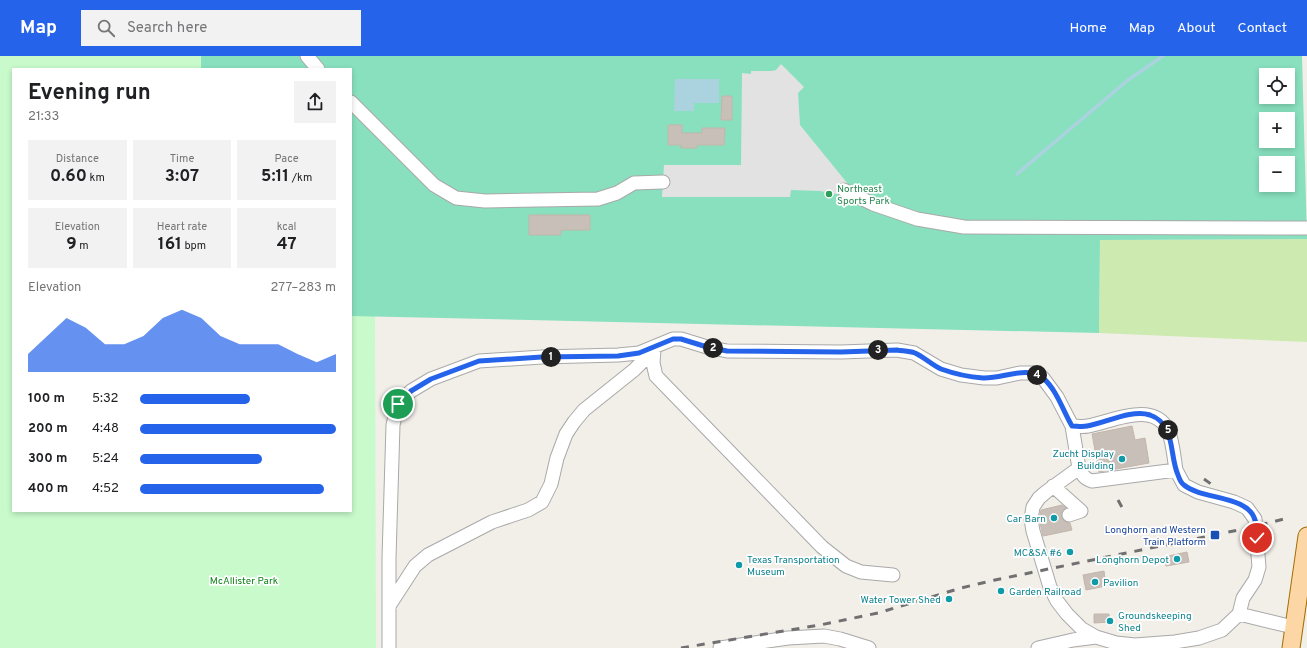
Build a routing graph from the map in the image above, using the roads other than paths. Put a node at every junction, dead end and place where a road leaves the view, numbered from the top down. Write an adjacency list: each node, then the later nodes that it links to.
1 (307, 56): 2 (lane)
2 (317, 68)
3 (352, 103): 4 (lane)
4 (663, 182)
5 (844, 190): 6 (lane)
6 (1307, 228)
7 (657, 347): 8 (lane); 14 (lane); 15 (lane); 15 (lane)
8 (1072, 426): 9 (lane); 10 (lane)
9 (1079, 468): 10 (lane); 11 (lane)
10 (1176, 470): 16 (lane)
11 (1053, 486): 12 (lane); 17 (lane)
12 (1069, 515)
13 (1307, 536): 18 (main road)
14 (893, 575)
15 (389, 606): 19 (lane)
16 (1239, 614): 17 (lane); 18 (lane)
17 (1096, 637): 22 (lane)
18 (1291, 639)
19 (389, 648)
20 (720, 648): 21 (lane)
21 (868, 648)
22 (1038, 648)

